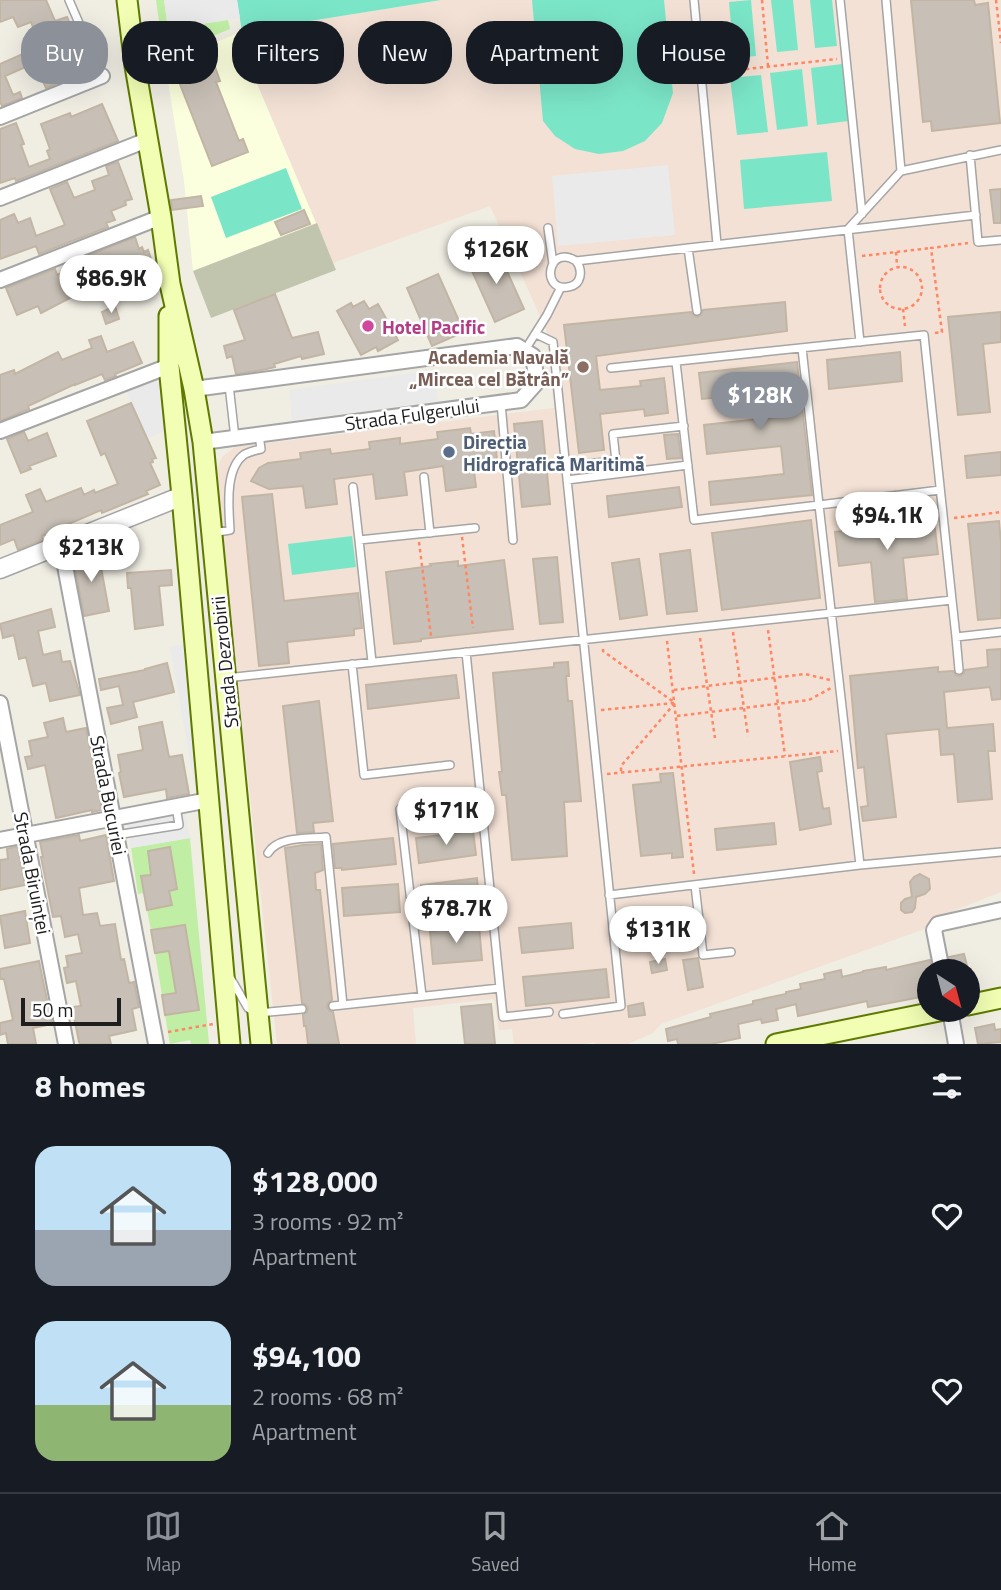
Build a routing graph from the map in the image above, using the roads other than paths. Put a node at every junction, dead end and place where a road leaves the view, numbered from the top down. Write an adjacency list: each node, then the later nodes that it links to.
1 (69, 0): 6 (lane)
2 (127, 0): 9 (main road, Strada Dezrobirii)
3 (694, 0): 20 (lane)
4 (839, 0): 14 (lane)
5 (886, 0): 12 (lane)
6 (78, 21)
7 (82, 84): 8 (street)
8 (0, 117)
9 (148, 140): 13 (street); 16 (main road, Strada Dezrobirii)
10 (1001, 150): 11 (lane)
11 (970, 155): 12 (lane); 15 (lane)
12 (901, 171): 14 (lane)
13 (0, 198)
14 (862, 214): 18 (lane)
15 (976, 215): 18 (lane); 19 (lane)
16 (161, 216): 24 (street); 25 (main road, Strada Dezrobirii)
17 (548, 228): 23 (lane)
18 (848, 229): 20 (lane); 29 (lane)
19 (1001, 240)
20 (718, 244): 21 (lane)
21 (688, 248): 22 (lane); 27 (lane)
22 (576, 261): 23 (lane); 26 (lane)
23 (552, 264): 26 (lane)
24 (0, 279)
25 (170, 284): 33 (main road, Strada Dezrobirii); 36 (main road, Strada Dezrobirii)
26 (561, 287): 28 (lane)
27 (697, 311)
28 (536, 334): 31 (lane); 44 (lane)
29 (860, 342): 30 (lane); 48 (lane)
30 (802, 348): 32 (lane); 50 (lane)
31 (525, 351): 35 (street); 37 (street, Strada Fulgerului)
32 (676, 362): 34 (lane); 38 (lane)
33 (169, 366): 39 (street); 49 (main road, Strada Dezrobirii)
34 (611, 368)
35 (229, 385): 36 (street); 41 (lane)
36 (194, 390): 42 (main road, Strada Dezrobirii)
37 (500, 403): 40 (street, Strada Fulgerului); 55 (lane)
38 (684, 426): 43 (lane); 44 (lane)
39 (0, 431)
40 (259, 435): 41 (street, Strada Fulgerului); 52 (lane)
41 (236, 438): 42 (street, Strada Fulgerului)
42 (203, 442): 52 (main road, Strada Dezrobirii)
43 (688, 465): 46 (lane); 50 (lane)
44 (565, 466): 46 (lane)
45 (425, 477): 53 (lane)
46 (567, 480): 62 (lane)
47 (353, 488): 54 (lane)
48 (940, 490): 50 (lane); 58 (lane)
49 (182, 496): 56 (street); 70 (main road, Strada Dezrobirii)
50 (819, 505): 59 (lane)
51 (475, 528): 53 (lane)
52 (211, 533): 67 (main road, Strada Dezrobirii)
53 (430, 533): 54 (lane)
54 (359, 540): 64 (lane)
55 (513, 540)
56 (61, 545): 57 (street); 73 (street, Strada Bucuriei)
57 (0, 569)
58 (952, 600): 59 (lane); 61 (lane)
59 (831, 613): 62 (lane); 79 (lane)
60 (1001, 632): 61 (lane)
61 (956, 637): 66 (lane)
62 (583, 640): 63 (lane); 81 (lane)
63 (466, 652): 64 (lane); 86 (lane)
64 (372, 662): 65 (lane)
65 (352, 664): 67 (lane); 69 (lane)
66 (959, 670)
67 (225, 678): 94 (main road, Strada Dezrobirii)
68 (0, 703): 74 (street, Strada Biruinței)
69 (450, 765)
70 (209, 800): 71 (street); 85 (main road, Strada Dezrobirii)
71 (176, 806): 73 (street); 75 (lane)
72 (400, 809): 87 (lane)
73 (113, 818): 74 (street); 75 (street, Strada Bucuriei)
74 (25, 835): 76 (street); 100 (street, Strada Biruinței)
75 (116, 835): 98 (street, Strada Bucuriei)
76 (0, 840)
77 (1001, 852): 79 (lane)
78 (268, 853): 90 (lane)
79 (860, 865): 80 (lane)
80 (695, 885): 81 (lane); 83 (lane)
81 (609, 895): 95 (lane)
82 (1001, 911): 84 (street)
83 (731, 952)
84 (940, 959)
85 (223, 966): 94 (lane); 101 (main road, Strada Dezrobirii)
86 (500, 988): 87 (lane); 93 (lane)
87 (422, 996): 90 (lane)
88 (1001, 998): 89 (main road)
89 (980, 1002)
90 (343, 1005): 91 (lane)
91 (333, 1006)
92 (302, 1009): 94 (lane)
93 (549, 1012)
94 (258, 1013): 102 (main road, Strada Dezrobirii)
95 (563, 1014)
96 (917, 1016): 99 (main road)
97 (950, 1022): 103 (street)
98 (155, 1039)
99 (785, 1043)
100 (66, 1044)
101 (230, 1044)
102 (261, 1044)
103 (956, 1044)

